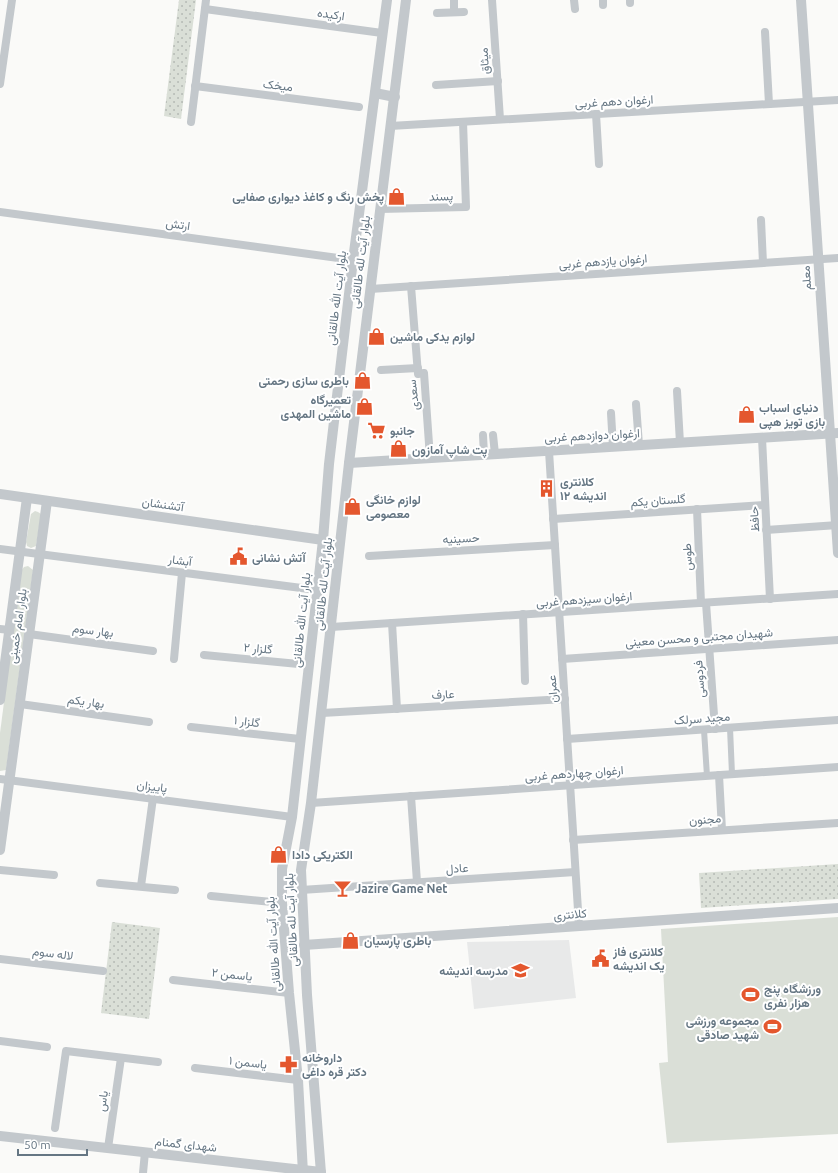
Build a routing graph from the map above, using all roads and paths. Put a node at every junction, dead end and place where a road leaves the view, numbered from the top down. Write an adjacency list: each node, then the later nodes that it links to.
1 (12, 0): 17 (street)
2 (206, 0): 9 (street)
3 (387, 0): 15 (street, بلوار آیت الله طالقانی)
4 (406, 0): 21 (street, بلوار آیت لله طالقانی)
5 (454, 0): 11 (street)
6 (492, 0): 16 (street, میثاق)
7 (574, 0): 10 (street)
8 (801, 0): 23 (street, معلم)
9 (205, 9): 15 (street, ارکیده); 19 (street)
10 (575, 9)
11 (454, 12): 12 (street); 13 (street)
12 (464, 12)
13 (438, 13)
14 (765, 32): 24 (street)
15 (382, 33): 20 (street, بلوار آیت الله طالقانی)
16 (498, 81): 18 (street); 27 (street, میثاق)
17 (0, 84)
18 (436, 85)
19 (195, 86): 25 (street, میخک); 28 (street)
20 (375, 93): 21 (street); 37 (street, بلوار آیت الله طالقانی)
21 (395, 97): 30 (street, بلوار آیت لله طالقانی)
22 (838, 100): 23 (street, ارغوان دهم غربی)
23 (808, 101): 24 (street, ارغوان دهم غربی); 36 (street, معلم)
24 (769, 104): 26 (street, ارغوان دهم غربی)
25 (359, 108)
26 (596, 114): 27 (street, ارغوان دهم غربی); 31 (street)
27 (500, 120): 29 (street, ارغوان دهم غربی)
28 (191, 122)
29 (464, 122): 30 (street, ارغوان دهم غربی); 32 (street, پسند)
30 (390, 126): 32 (street, بلوار آیت لله طالقانی)
31 (599, 164)
32 (380, 209): 40 (street, بلوار آیت لله طالقانی)
33 (0, 212): 37 (street, ارتش)
34 (761, 220): 38 (street)
35 (838, 258): 36 (street, ارغوان یازدهم غربی)
36 (818, 259): 38 (street, ارغوان یازدهم غربی); 46 (street, معلم)
37 (353, 260): 66 (street, بلوار آیت الله طالقانی)
38 (763, 263): 39 (street, ارغوان یازدهم غربی)
39 (411, 286): 40 (street, ارغوان یازدهم غربی); 41 (street, سعدی)
40 (370, 289): 57 (street, بلوار آیت لله طالقانی)
41 (418, 368): 42 (street); 56 (street, سعدی)
42 (381, 370)
43 (677, 391): 50 (street)
44 (636, 404): 51 (street)
45 (611, 413): 52 (street)
46 (834, 433): 49 (street, ارغوان دوازدهم غربی); 64 (street, معلم)
47 (493, 435): 54 (street)
48 (483, 436): 55 (street)
49 (762, 438): 50 (street, ارغوان دوازدهم غربی); 61 (street, حافظ)
50 (680, 443): 51 (street, ارغوان دوازدهم غربی)
51 (639, 445): 52 (street, ارغوان دوازدهم غربی)
52 (613, 447): 53 (street, ارغوان دوازدهم غربی)
53 (549, 451): 54 (street, ارغوان دوازدهم غربی); 63 (street, عمران)
54 (495, 454): 55 (street, ارغوان دوازدهم غربی)
55 (484, 455): 56 (street, ارغوان دوازدهم غربی)
56 (430, 458): 57 (street, ارغوان دوازدهم غربی)
57 (348, 463): 74 (street, بلوار آیت لله طالقانی)
58 (0, 494): 59 (street, آتشنشان)
59 (27, 498): 60 (street, آتشنشان); 69 (street, بلوار امام خمینی)
60 (47, 500): 66 (street, آتشنشان); 70 (street, بلوار امام خمینی)
61 (765, 504): 62 (street, گلستان یکم); 65 (street, حافظ)
62 (697, 509): 63 (street, گلستان یکم); 79 (street, طوس)
63 (553, 519): 67 (street, عمران)
64 (837, 525): 65 (street); 71 (street, معلم)
65 (766, 530): 78 (street, حافظ)
66 (323, 540): 73 (street, بلوار آیت الله طالقانی)
67 (555, 545): 72 (street, حسینیه); 80 (street, عمران)
68 (0, 549): 69 (street, آبشار)
69 (20, 551): 70 (street, آبشار); 84 (street, بلوار امام خمینی)
70 (40, 554): 75 (street, آبشار); 85 (street, بلوار امام خمینی)
71 (838, 554)
72 (369, 556)
73 (319, 571): 74 (street); 76 (street, بلوار آیت الله طالقانی)
74 (337, 572): 83 (street, بلوار آیت لله طالقانی)
75 (182, 573): 76 (street, آبشار); 90 (street)
76 (317, 590): 92 (street, بلوار آیت الله طالقانی)
77 (838, 594): 78 (street, ارغوان سیزدهم غربی)
78 (770, 599): 79 (street, ارغوان سیزدهم غربی)
79 (704, 603): 80 (street, ارغوان سیزدهم غربی); 87 (street, فردوسی)
80 (559, 612): 81 (street, ارغوان سیزدهم غربی); 91 (street, عمران)
81 (523, 614): 82 (street, ارغوان سیزدهم غربی); 93 (street)
82 (392, 623): 83 (street, ارغوان سیزدهم غربی); 97 (street)
83 (331, 627): 98 (street, بلوار آیت لله طالقانی)
84 (5, 630): 95 (street, بلوار امام خمینی)
85 (29, 634): 88 (street, بهار سوم); 96 (street, بلوار امام خمینی)
86 (838, 640): 87 (street, شهیدان مجتبی و محسن معینی)
87 (709, 649): 91 (street, شهیدان مجتبی و محسن معینی); 103 (street, فردوسی)
88 (153, 651)
89 (204, 655): 92 (street, گلزار ۲)
90 (174, 659)
91 (562, 659): 94 (street, عمران)
92 (309, 665): 105 (street, بلوار آیت الله طالقانی)
93 (525, 682)
94 (565, 699): 97 (street, عارف); 106 (street, عمران)
95 (0, 700)
96 (20, 704): 100 (street, بهار یکم); 111 (street, بلوار امام خمینی)
97 (397, 709): 98 (street, عارف)
98 (322, 713): 115 (street, بلوار آیت لله طالقانی)
99 (838, 720): 102 (street, مجید سرلک)
100 (148, 722)
101 (191, 726): 105 (street, گلزار ۱)
102 (730, 728): 103 (street, مجید سرلک); 108 (street)
103 (715, 729): 104 (street, مجید سرلک)
104 (704, 730): 106 (street, مجید سرلک); 110 (street)
105 (300, 739): 116 (street, بلوار آیت الله طالقانی)
106 (567, 739): 112 (street, عمران)
107 (838, 767): 108 (street, ارغوان چهاردهم غربی)
108 (732, 774): 109 (street, ارغوان چهاردهم غربی)
109 (719, 775): 110 (street, ارغوان چهاردهم غربی); 118 (street)
110 (707, 776): 112 (street, ارغوان چهاردهم غربی)
111 (5, 780): 114 (street, پاییزان); 120 (street, بلوار امام خمینی)
112 (570, 785): 113 (street, ارغوان چهاردهم غربی); 119 (street, عمران)
113 (411, 796): 115 (street, ارغوان چهاردهم غربی); 124 (street)
114 (153, 798): 116 (street, پاییزان); 126 (street)
115 (311, 803): 128 (street, بلوار آیت لله طالقانی)
116 (292, 817): 130 (street, بلوار آیت الله طالقانی)
117 (838, 823): 118 (street, مجنون)
118 (722, 830): 119 (street, مجنون)
119 (573, 840): 122 (street, عمران)
120 (0, 850)
121 (0, 870): 123 (street)
122 (575, 872): 124 (street, عادل); 132 (street, عمران)
123 (54, 875)
124 (417, 882): 128 (street, عادل)
125 (100, 883): 126 (street)
126 (141, 886): 127 (street)
127 (175, 890)
128 (302, 890): 133 (street, بلوار آیت لله طالقانی)
129 (211, 896): 130 (street)
130 (282, 903): 137 (street, بلوار آیت الله طالقانی)
131 (838, 908): 132 (street, کلانتری)
132 (579, 926): 133 (street, کلانتری)
133 (304, 945): 149 (street, بلوار آیت لله طالقانی)
134 (0, 959): 135 (street, لاله سوم)
135 (103, 972)
136 (173, 980): 137 (street, یاسمن ۲)
137 (289, 993): 143 (street, بلوار آیت الله طالقانی)
138 (0, 1041): 139 (street)
139 (47, 1046)
140 (121, 1058): 141 (street); 144 (street); 146 (street, یاس)
141 (158, 1062)
142 (195, 1068): 143 (street, یاسمن ۱)
143 (298, 1080): 148 (street, بلوار آیت الله طالقانی)
144 (55, 1128)
145 (0, 1136): 146 (street, شهدای گمنام)
146 (108, 1148): 147 (street, شهدای گمنام)
147 (145, 1152): 148 (street, شهدای گمنام); 150 (street)
148 (303, 1171): 149 (street, شهدای گمنام)
149 (321, 1172)
150 (143, 1173)

